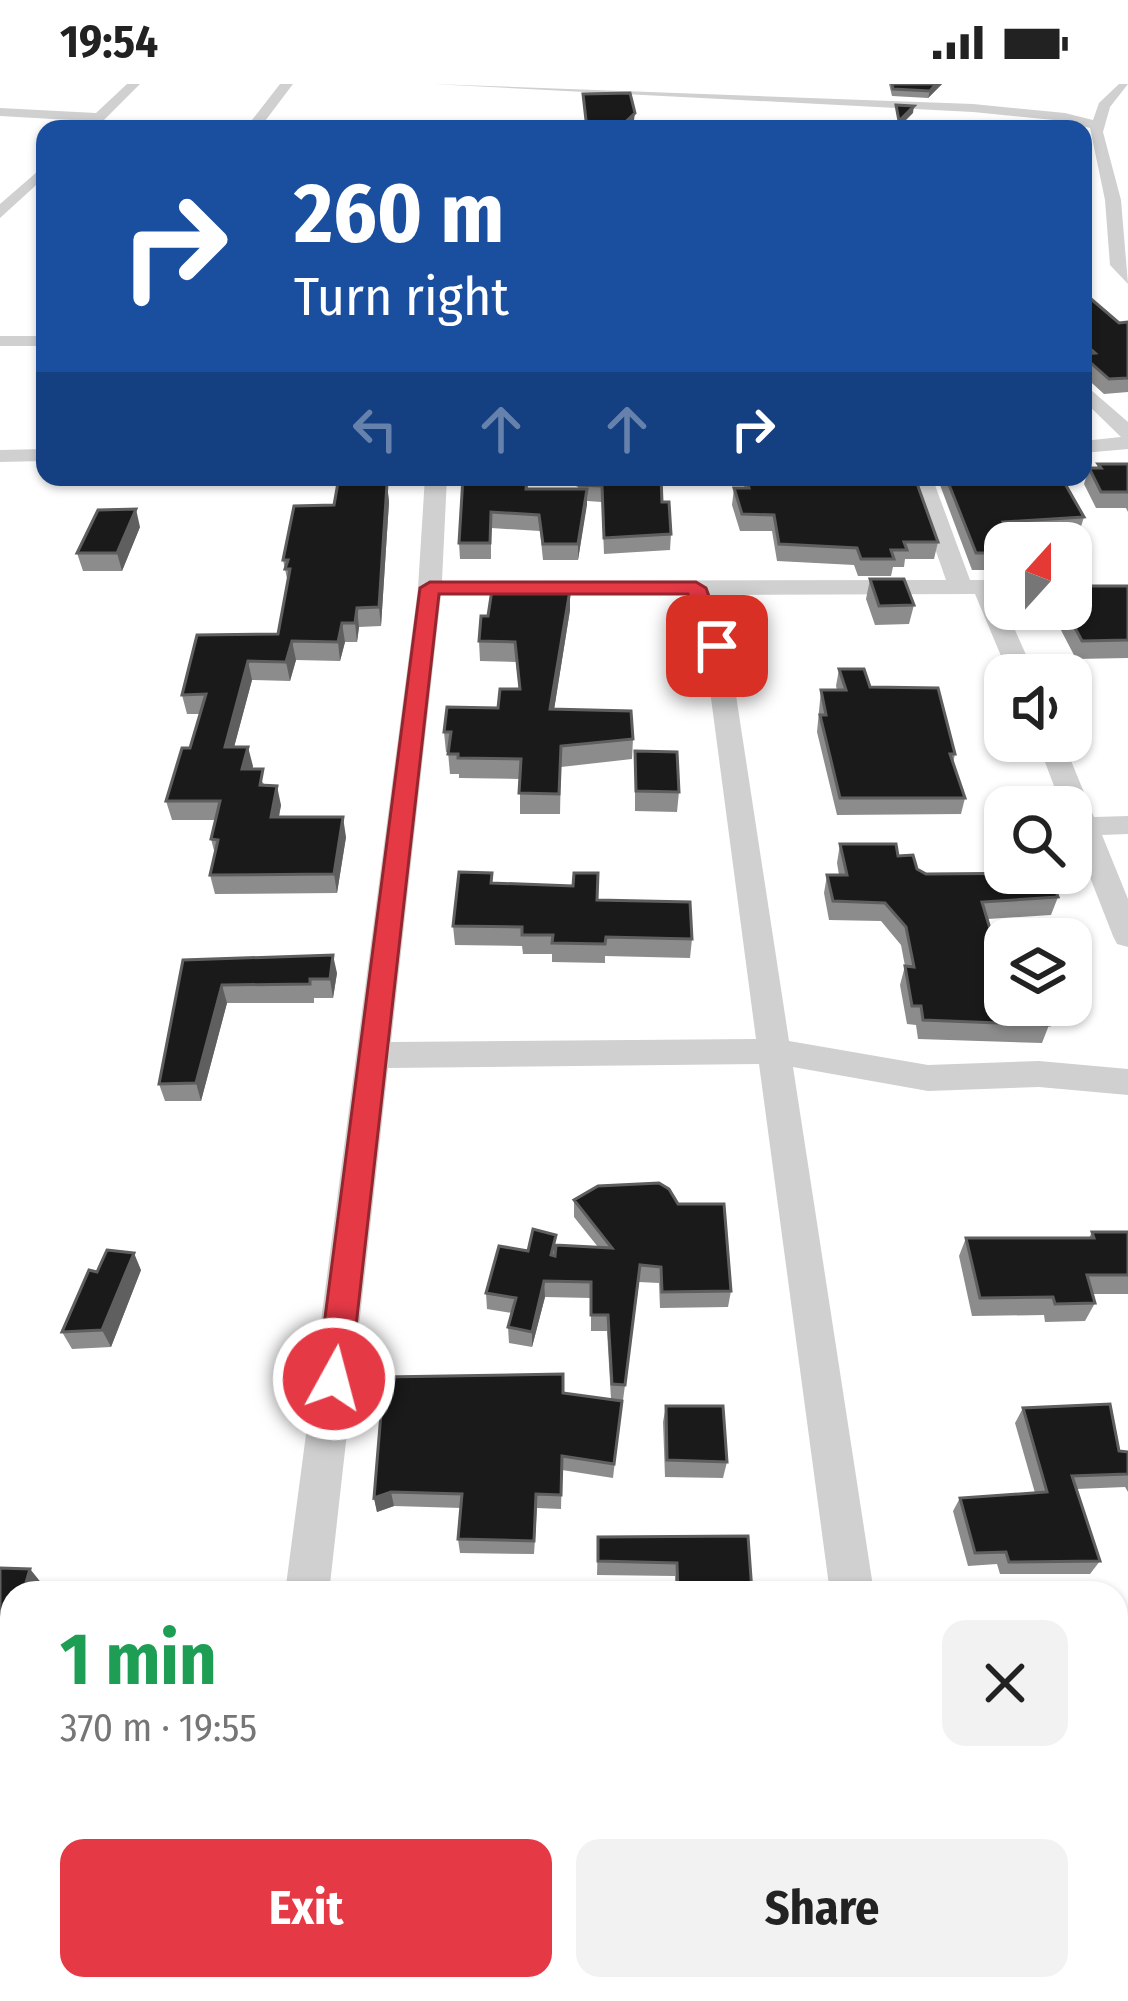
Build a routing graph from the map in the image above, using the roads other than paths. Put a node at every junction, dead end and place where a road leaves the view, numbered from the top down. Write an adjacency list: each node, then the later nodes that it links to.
1 (134, 84): 9 (street)
2 (287, 84): 11 (street)
3 (440, 84): 5 (street)
4 (1126, 84): 15 (street)
5 (682, 95): 6 (street); 8 (street)
6 (974, 100): 12 (street); 13 (street)
7 (0, 112): 9 (street)
8 (687, 112)
9 (99, 117): 10 (street)
10 (96, 120)
11 (259, 120)
12 (967, 120)
13 (1072, 120)
14 (1092, 125): 15 (street)
15 (1097, 126): 18 (street)
16 (36, 178): 17 (street)
17 (0, 213)
18 (1121, 225): 19 (street)
19 (1128, 279)
20 (0, 341): 21 (street)
21 (36, 341)
22 (1092, 398): 23 (street)
23 (1128, 433)
24 (1128, 443): 25 (street)
25 (1092, 446)
26 (36, 455): 27 (street)
27 (0, 456)
28 (436, 486): 30 (street)
29 (927, 486): 32 (street)
30 (430, 588): 31 (street); 39 (street)
31 (696, 588): 32 (street); 38 (street)
32 (983, 588): 33 (street)
33 (1013, 654)
34 (1128, 825): 35 (street)
35 (1092, 826)
36 (1092, 839): 37 (street)
37 (1128, 936)
38 (775, 1051): 39 (street); 40 (street); 42 (street)
39 (375, 1054): 41 (street)
40 (1128, 1082)
41 (309, 1581)
42 (850, 1581)

